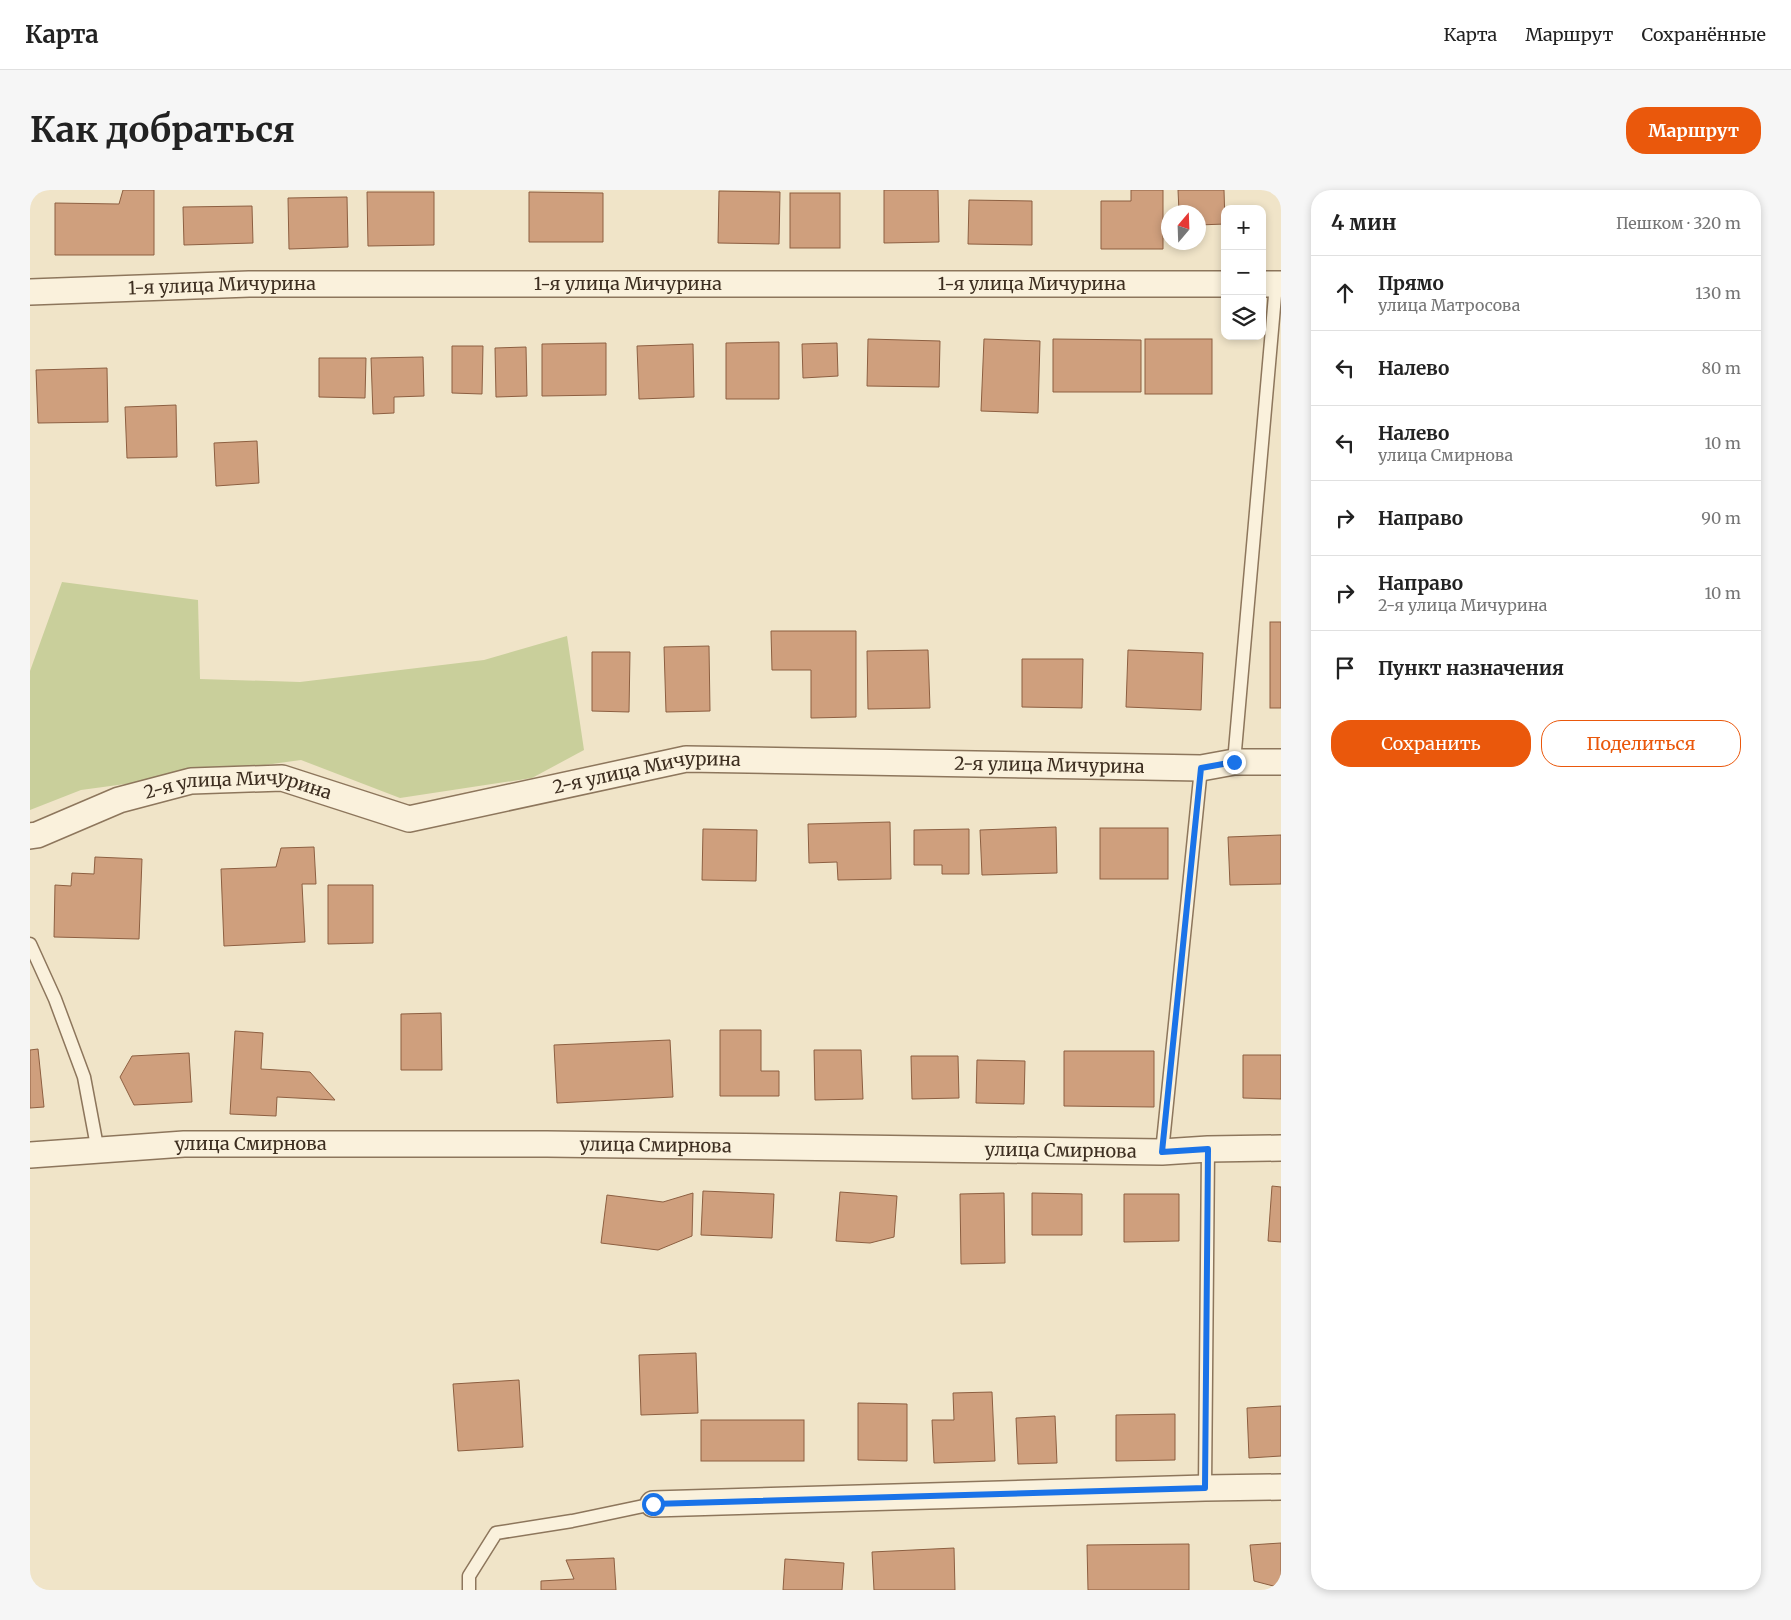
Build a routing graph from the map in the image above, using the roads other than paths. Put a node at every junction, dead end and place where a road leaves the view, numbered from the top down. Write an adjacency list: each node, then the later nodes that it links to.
1 (1221, 284): 3 (street, 1-я улица Мичурина)
2 (1273, 284): 4 (lane)
3 (30, 292)
4 (1234, 762): 5 (street, 2-я улица Мичурина); 6 (street, 2-я улица Мичурина)
5 (1281, 762)
6 (1201, 768): 7 (street, 2-я улица Мичурина); 12 (lane)
7 (30, 836)
8 (30, 944): 11 (lane)
9 (1281, 1148): 10 (street, улица Смирнова)
10 (1208, 1149): 12 (street, улица Смирнова); 15 (lane)
11 (100, 1150): 12 (street, улица Смирнова); 13 (street, улица Смирнова)
12 (1162, 1152)
13 (30, 1155)
14 (1281, 1487): 15 (street)
15 (1205, 1488): 16 (street)
16 (653, 1504): 17 (lane)
17 (469, 1590)

